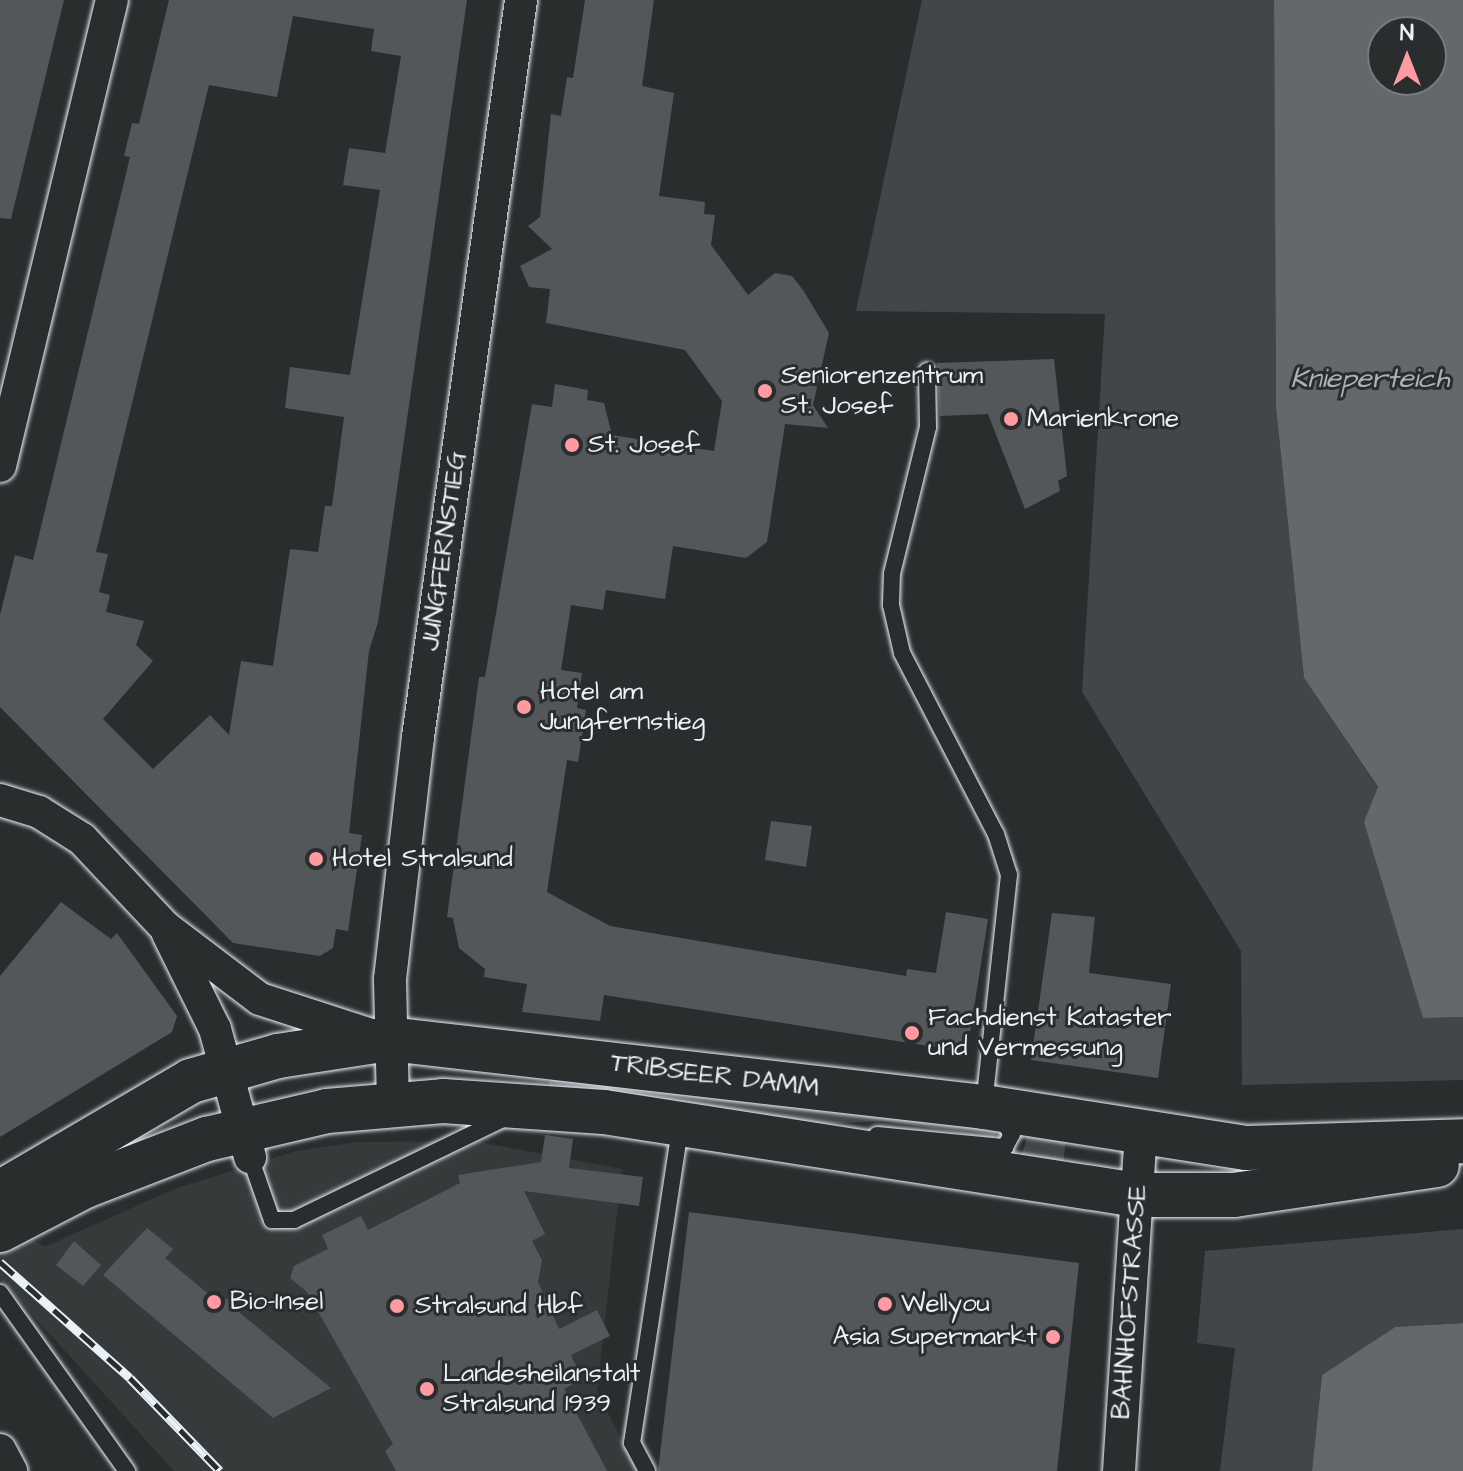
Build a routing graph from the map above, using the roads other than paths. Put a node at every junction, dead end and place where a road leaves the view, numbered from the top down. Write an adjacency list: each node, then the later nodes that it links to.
1 (112, 0): 4 (street)
2 (521, 0): 7 (street, JUNGFERNSTIEG)
3 (927, 371): 11 (lane)
4 (0, 466)
5 (0, 800): 6 (street)
6 (165, 927): 7 (street); 8 (street)
7 (389, 1039): 8 (main road, TRIBSEER DAMM); 9 (street, JUNGFERNSTIEG); 11 (main road, TRIBSEER DAMM)
8 (227, 1069): 16 (street); 18 (main road, TRIBSEER DAMM)
9 (393, 1103): 10 (main road, TRIBSEER DAMM); 16 (main road, TRIBSEER DAMM)
10 (527, 1105): 12 (main road, TRIBSEER DAMM); 16 (lane)
11 (984, 1107): 13 (main road, TRIBSEER DAMM); 14 (lane)
12 (681, 1123): 14 (main road, TRIBSEER DAMM); 25 (lane)
13 (1141, 1133): 15 (main road, TRIBSEER DAMM); 19 (street, BAHNHOFSTRASSE)
14 (787, 1141): 19 (main road, TRIBSEER DAMM)
15 (1463, 1141)
16 (247, 1143): 20 (main road, TRIBSEER DAMM)
17 (1463, 1160): 19 (main road, TRIBSEER DAMM)
18 (0, 1193)
19 (1137, 1195): 26 (street, BAHNHOFSTRASSE)
20 (0, 1230)
21 (0, 1293): 24 (lane)
22 (0, 1450): 23 (street)
23 (11, 1471)
24 (127, 1471)
25 (647, 1471)
26 (1119, 1471)

